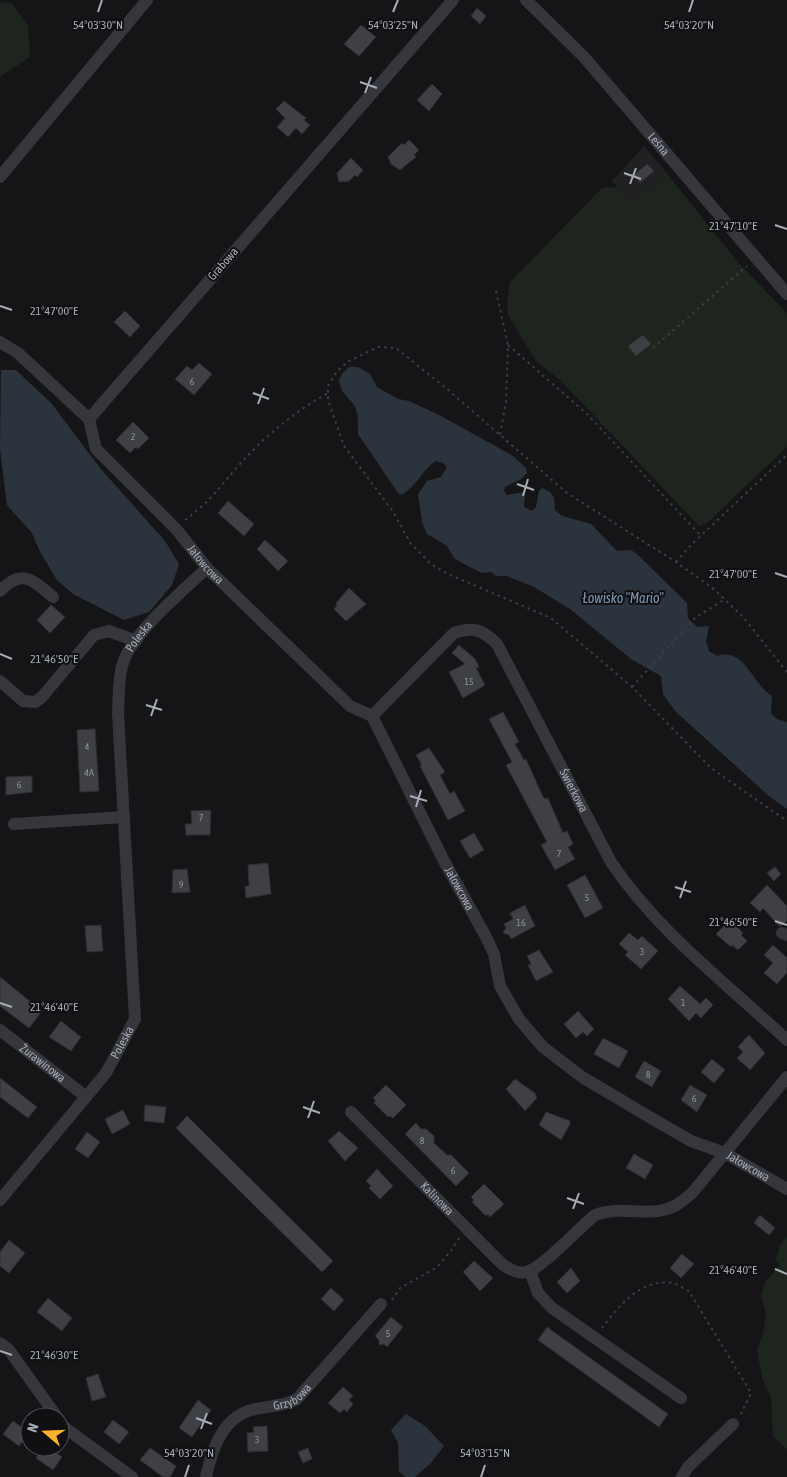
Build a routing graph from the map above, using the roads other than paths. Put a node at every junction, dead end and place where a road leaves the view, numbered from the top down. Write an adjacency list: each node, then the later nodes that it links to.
1 (148, 0): 4 (street)
2 (453, 0): 7 (street, Grabowa)
3 (526, 0): 5 (street, Leśna)
4 (0, 177)
5 (787, 294)
6 (0, 342): 7 (street)
7 (90, 419): 8 (street, Jałowcowa)
8 (208, 568): 11 (street, Poleska); 13 (street, Jałowcowa)
9 (0, 591): 10 (street)
10 (53, 597)
11 (136, 641): 12 (street); 14 (street, Poleska)
12 (0, 681)
13 (372, 716): 17 (street, Świerkowa); 21 (street, Jałowcowa)
14 (124, 817): 15 (street); 19 (street, Poleska)
15 (14, 824)
16 (0, 1030): 19 (street, Żurawinowa)
17 (787, 1040)
18 (787, 1077): 21 (street)
19 (85, 1096): 23 (street, Poleska)
20 (351, 1112): 24 (street, Kalinowa)
21 (725, 1152): 22 (street, Jałowcowa); 24 (street)
22 (787, 1189)
23 (0, 1200)
24 (530, 1271): 27 (street)
25 (381, 1304): 32 (street, Grzybowa)
26 (0, 1343): 28 (street)
27 (681, 1398)
28 (50, 1407)
29 (732, 1424): 33 (street)
30 (70, 1431): 31 (street)
31 (132, 1477)
32 (206, 1477)
33 (682, 1477)

